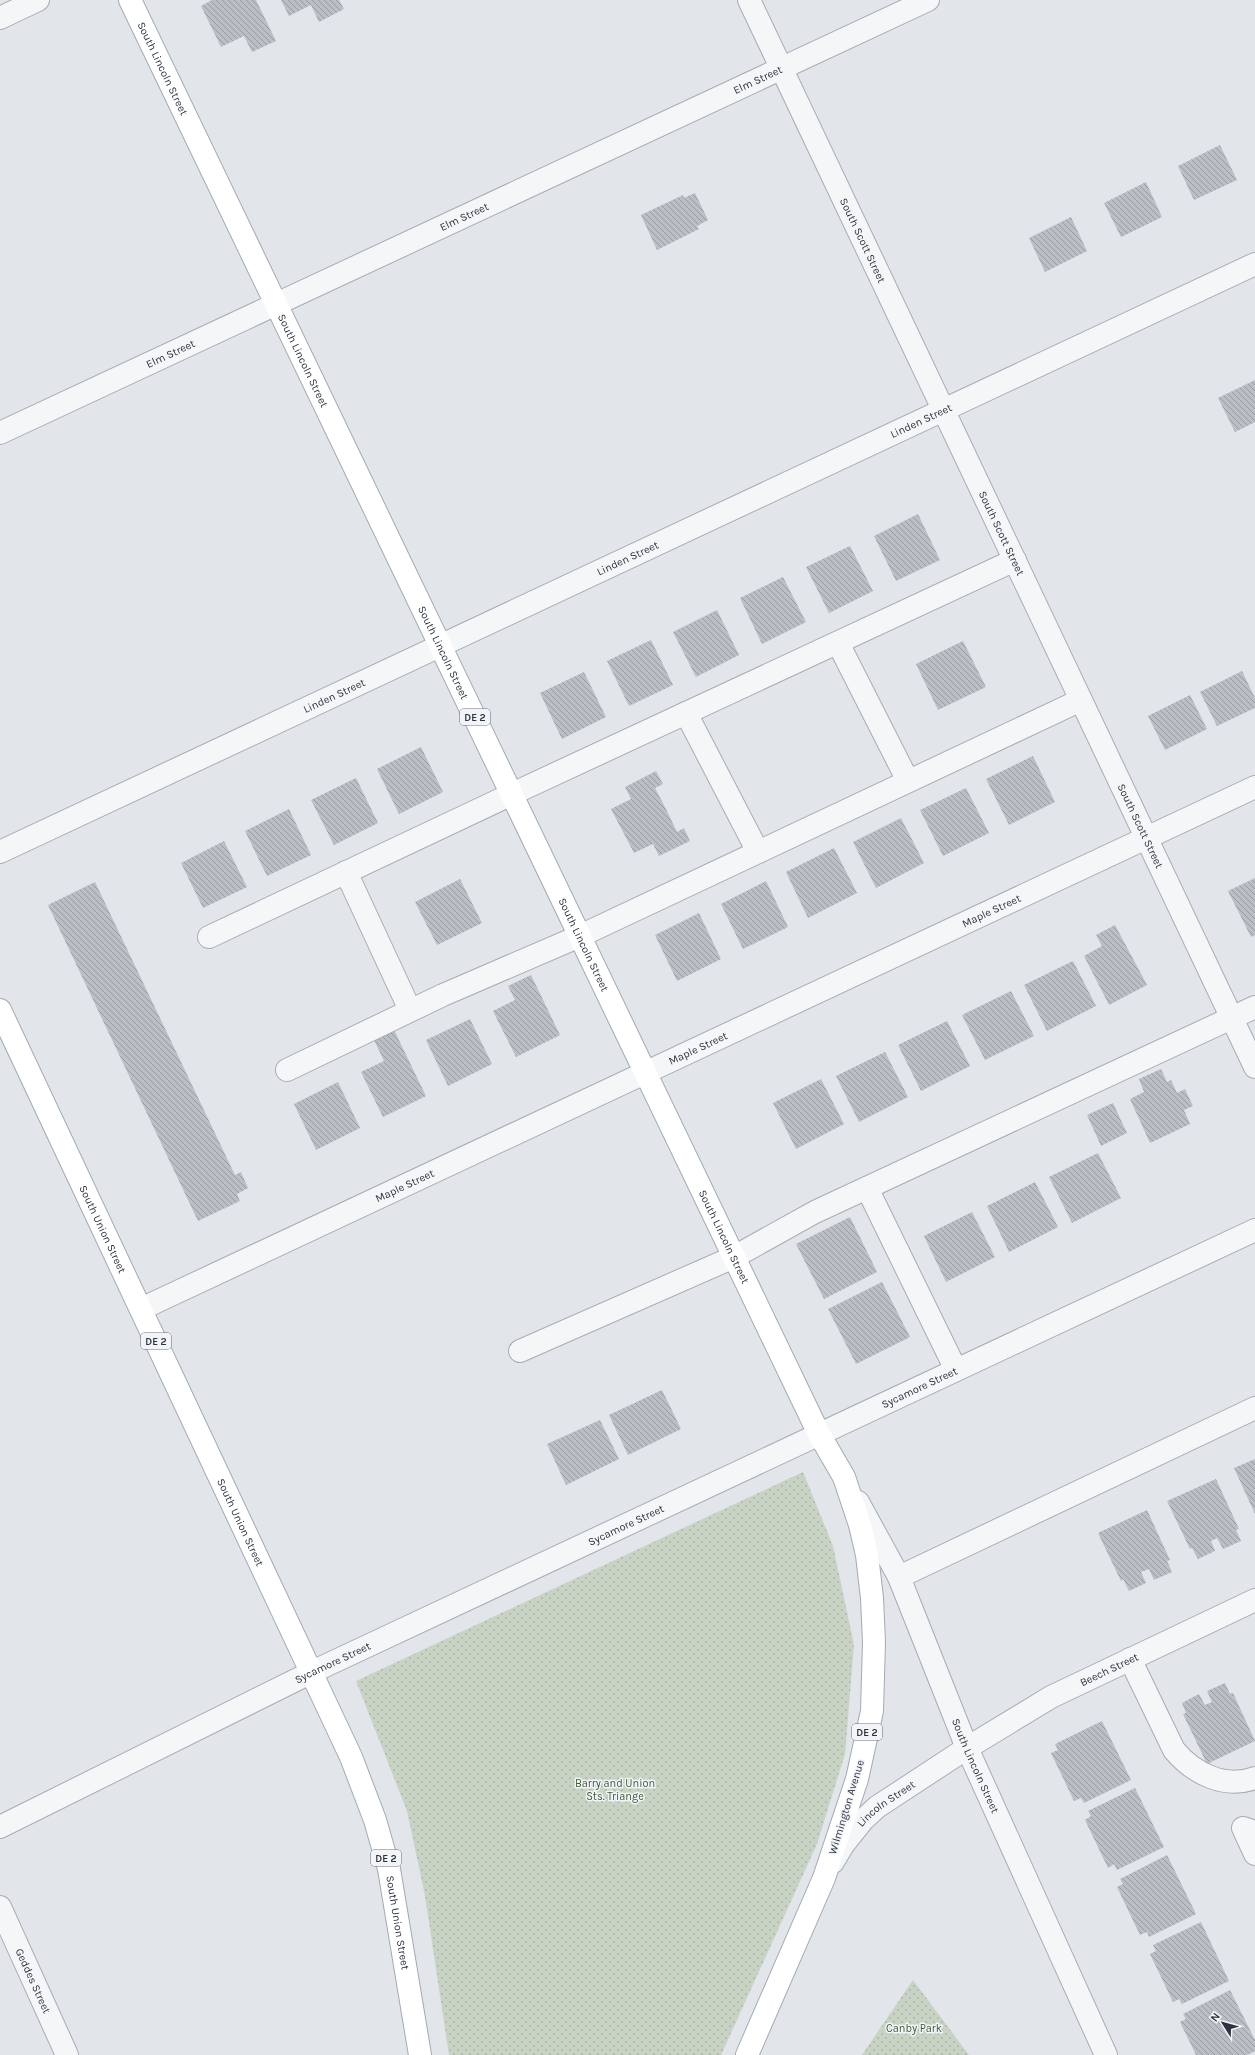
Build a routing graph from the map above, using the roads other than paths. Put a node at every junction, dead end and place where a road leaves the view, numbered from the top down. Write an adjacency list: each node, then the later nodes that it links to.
1 (38, 0): 5 (street)
2 (130, 0): 8 (main road, South Lincoln Street / DE 2)
3 (749, 0): 6 (street, South Scott Street)
4 (928, 0): 6 (street, Elm Street)
5 (0, 18)
6 (781, 68): 8 (street, Elm Street); 9 (street, South Scott Street)
7 (1255, 264): 9 (street, Linden Street)
8 (277, 304): 10 (street, Elm Street); 13 (main road, South Lincoln Street / DE 2)
9 (943, 410): 11 (street, South Scott Street); 13 (street, Linden Street)
10 (0, 433)
11 (1014, 560): 12 (street); 14 (street, South Scott Street)
12 (838, 643): 15 (street); 16 (street)
13 (441, 646): 18 (main road, South Lincoln Street / DE 2); 20 (street, Linden Street)
14 (1081, 700): 16 (street); 19 (street, South Scott Street)
15 (686, 713): 18 (street); 21 (street)
16 (908, 781): 21 (street)
17 (1255, 787): 19 (street, Maple Street)
18 (512, 794): 22 (street); 23 (main road, South Lincoln Street / DE 2)
19 (1146, 838): 28 (street, South Scott Street); 31 (street, Maple Street)
20 (0, 852)
21 (758, 852): 23 (street)
22 (346, 872): 24 (street); 27 (street)
23 (580, 936): 27 (street); 31 (main road, South Lincoln Street / DE 2)
24 (209, 937)
25 (1255, 1007): 28 (street)
26 (0, 1010): 35 (main road, South Union Street / DE 2)
27 (410, 1010): 30 (street)
28 (1232, 1018): 29 (street, South Scott Street); 32 (street)
29 (1255, 1067)
30 (287, 1070)
31 (646, 1072): 34 (main road, South Lincoln Street / DE 2); 35 (street, Maple Street)
32 (867, 1188): 34 (street); 37 (street)
33 (1255, 1230): 37 (street, Sycamore Street)
34 (734, 1257): 36 (street); 39 (main road, South Lincoln Street / DE 2)
35 (141, 1309): 44 (main road, South Union Street / DE 2)
36 (520, 1351)
37 (956, 1370): 39 (street, Sycamore Street)
38 (1255, 1408): 41 (street)
39 (819, 1434): 40 (main road, Wilmington Avenue / DE 2); 44 (street, Sycamore Street)
40 (844, 1476): 41 (street, South Lincoln Street); 50 (main road, Wilmington Avenue / DE 2)
41 (899, 1577): 45 (street, South Lincoln Street)
42 (1255, 1600): 43 (street, Beech Street)
43 (1130, 1659): 45 (street, Beech Street); 46 (street)
44 (312, 1672): 47 (street, Sycamore Street); 53 (main road, South Union Street / DE 2)
45 (967, 1748): 50 (street, Lincoln Street); 55 (street, South Lincoln Street)
46 (1255, 1778)
47 (0, 1827)
48 (1255, 1832): 49 (street)
49 (1255, 1854)
50 (824, 1878): 54 (main road, Wilmington Avenue / DE 2)
51 (0, 1907): 52 (street, Geddes Street)
52 (67, 2055)
53 (420, 2055)
54 (747, 2055)
55 (1106, 2055)

